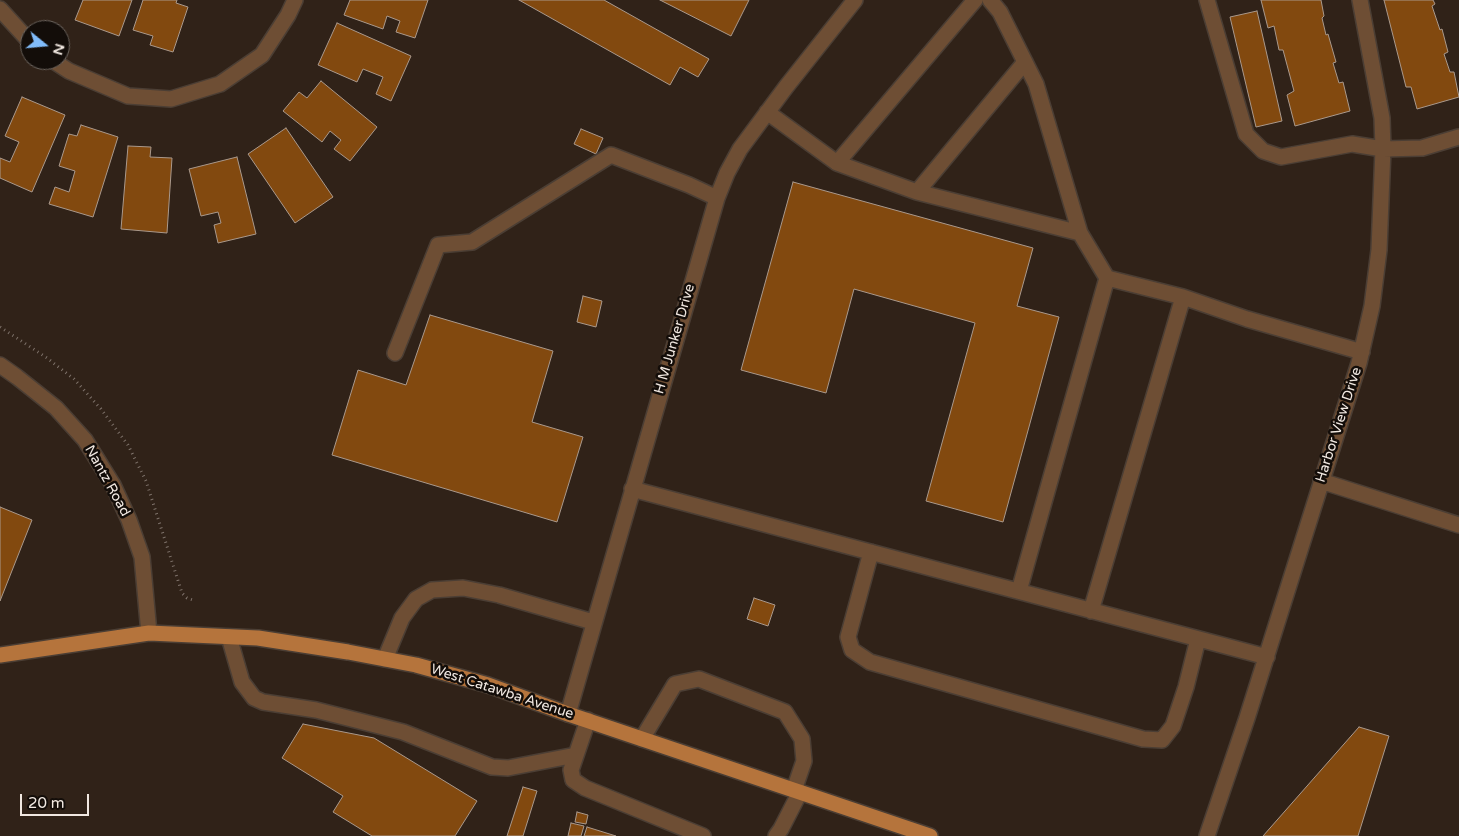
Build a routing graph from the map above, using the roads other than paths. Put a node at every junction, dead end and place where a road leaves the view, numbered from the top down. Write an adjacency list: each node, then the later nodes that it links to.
1 (295, 0): 10 (street)
2 (855, 0): 11 (street, H M Junker Drive)
3 (974, 0): 14 (street)
4 (990, 0): 9 (street)
5 (1207, 0): 13 (street)
6 (1360, 0): 13 (street, Harbor View Drive)
7 (0, 9): 8 (street)
8 (20, 31)
9 (1025, 62): 15 (street); 17 (street)
10 (67, 70)
11 (767, 112): 14 (street); 16 (street, H M Junker Drive)
12 (1459, 137): 13 (street)
13 (1382, 149): 20 (street, Harbor View Drive)
14 (837, 163): 15 (street)
15 (917, 192): 17 (street)
16 (717, 198): 21 (street); 24 (street, H M Junker Drive)
17 (1080, 233): 18 (street)
18 (1107, 278): 19 (street); 27 (street)
19 (1184, 297): 20 (street); 28 (street)
20 (1362, 352): 23 (street, Harbor View Drive)
21 (395, 353)
22 (0, 365): 30 (street, Nantz Road)
23 (1321, 481): 25 (street); 34 (street, Harbor View Drive)
24 (632, 489): 26 (street); 29 (street, H M Junker Drive)
25 (1459, 525)
26 (871, 552): 27 (street); 32 (street)
27 (1019, 592): 28 (street)
28 (1091, 611): 32 (street)
29 (593, 622): 35 (street); 36 (street, H M Junker Drive)
30 (149, 633): 31 (main road, West Catawba Avenue); 33 (main road, West Catawba Avenue)
31 (229, 637): 35 (main road, West Catawba Avenue); 39 (street)
32 (1198, 639): 34 (street)
33 (0, 655)
34 (1266, 657): 44 (street, Harbor View Drive)
35 (385, 659): 36 (main road, West Catawba Avenue)
36 (568, 714): 37 (main road, West Catawba Avenue)
37 (588, 720): 38 (main road, West Catawba Avenue); 39 (street)
38 (642, 739): 40 (main road, West Catawba Avenue); 40 (street)
39 (576, 755): 41 (street)
40 (797, 791): 42 (street); 43 (main road, West Catawba Avenue)
41 (702, 836)
42 (776, 836)
43 (930, 836)
44 (1208, 836)

